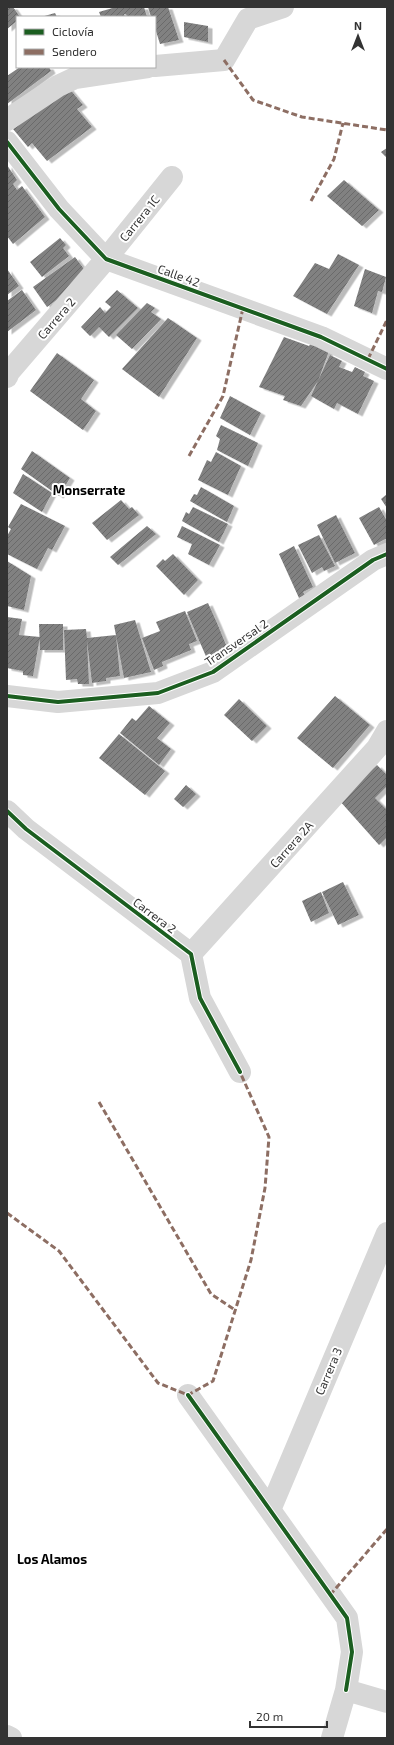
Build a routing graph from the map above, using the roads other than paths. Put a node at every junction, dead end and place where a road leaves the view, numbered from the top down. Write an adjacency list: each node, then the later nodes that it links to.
1 (283, 7): 2 (street)
2 (156, 66)
3 (141, 68): 4 (street)
4 (7, 120)
5 (7, 142): 7 (street, Calle 42)
6 (172, 177): 7 (street, Carrera 1C)
7 (106, 259): 8 (street, Calle 42); 9 (street, Carrera 2)
8 (387, 369)
9 (8, 373)
10 (387, 554): 11 (street, Transversal 2)
11 (7, 696)
12 (387, 731): 14 (street, Carrera 2A)
13 (7, 811): 14 (street, Carrera 2)
14 (191, 954): 15 (street)
15 (240, 1072)
16 (387, 1233): 18 (street, Carrera 3)
17 (188, 1395): 18 (street)
18 (270, 1510): 19 (street)
19 (346, 1690): 20 (street); 23 (street)
20 (387, 1702)
21 (7, 1736): 22 (street)
22 (11, 1738)
23 (332, 1738)

